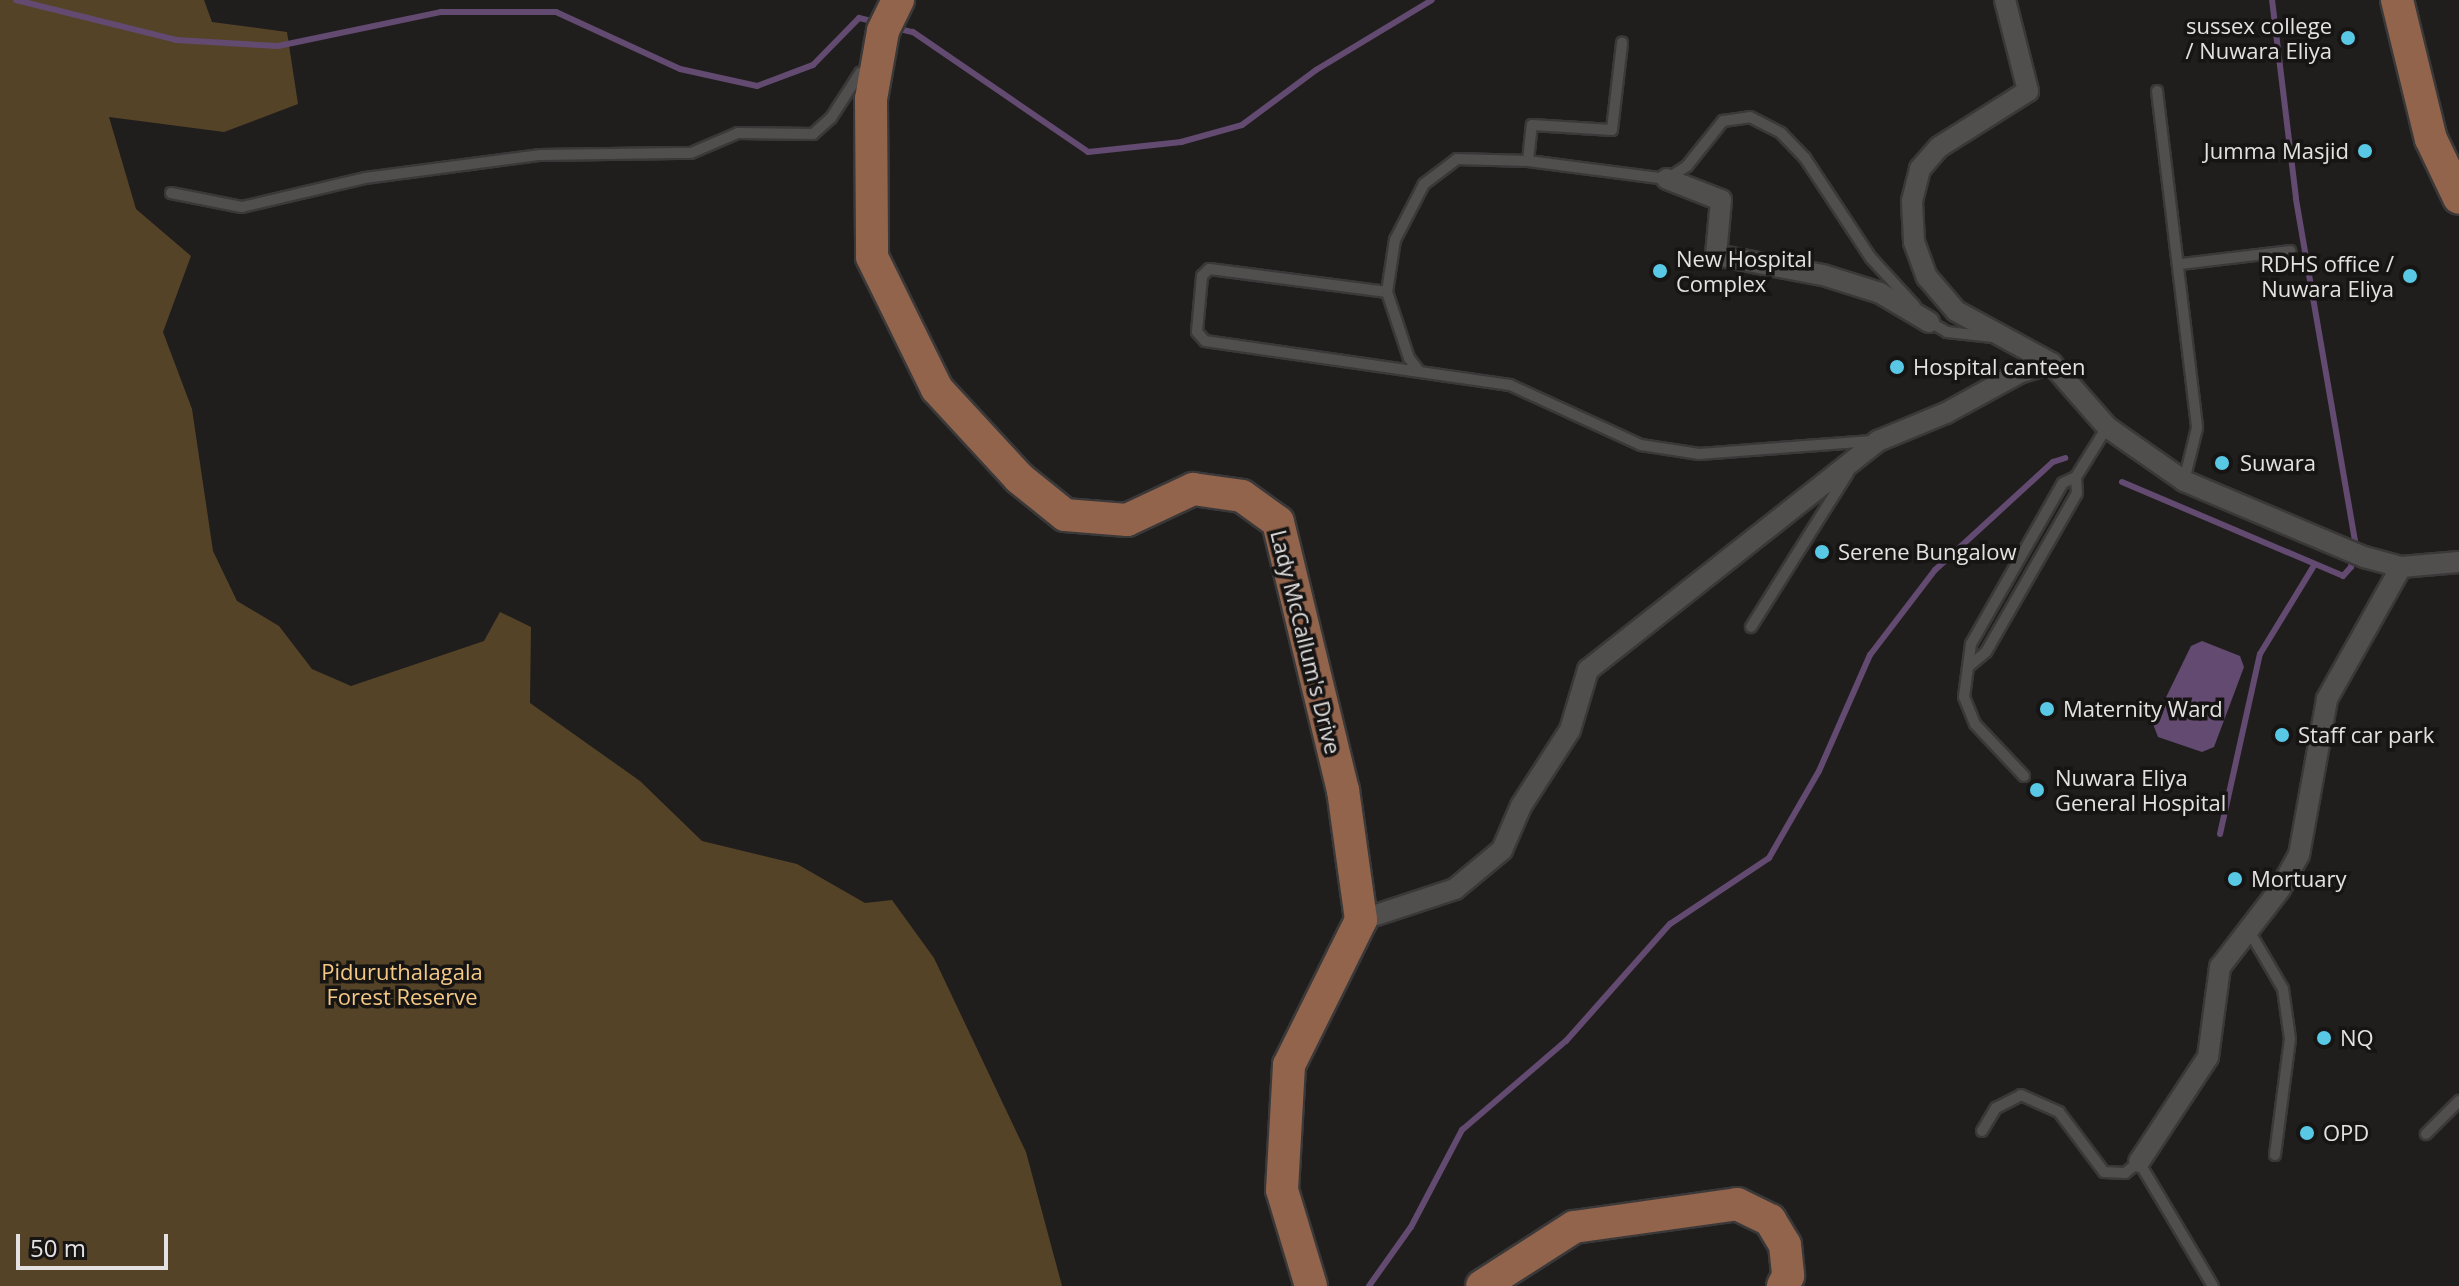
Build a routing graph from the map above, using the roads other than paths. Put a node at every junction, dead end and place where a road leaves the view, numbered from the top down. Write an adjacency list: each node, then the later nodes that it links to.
1 (898, 0): 7 (main road, Lady McCallum's Drive)
2 (2005, 0): 5 (street)
3 (2020, 0): 5 (street)
4 (2397, 0): 12 (main road)
5 (2015, 24): 17 (street)
6 (1622, 43): 9 (lane)
7 (875, 71): 11 (lane); 30 (main road, Lady McCallum's Drive)
8 (2157, 91): 14 (lane)
9 (1528, 161): 10 (lane); 15 (lane)
10 (1667, 179): 16 (street); 16 (lane)
11 (171, 193)
12 (2459, 198)
13 (2290, 251): 14 (lane)
14 (2181, 264): 24 (lane)
15 (1387, 292): 19 (lane); 19 (lane)
16 (1929, 322): 17 (lane)
17 (1999, 338): 18 (street)
18 (2051, 363): 20 (street); 21 (street)
19 (1419, 371): 21 (lane)
20 (2107, 427): 23 (lane); 24 (street)
21 (1878, 441): 22 (street)
22 (1858, 457): 27 (lane); 30 (street)
23 (2076, 477): 28 (lane); 28 (lane)
24 (2184, 481): 26 (street)
25 (2459, 562): 26 (street)
26 (2401, 567): 31 (street)
27 (1751, 627)
28 (1968, 667): 29 (lane)
29 (2024, 776)
30 (1361, 920): 37 (main road)
31 (2247, 927): 35 (lane); 36 (street)
32 (2459, 1101): 34 (lane)
33 (1982, 1131): 36 (lane)
34 (2426, 1134)
35 (2275, 1155)
36 (2139, 1162): 40 (lane)
37 (1311, 1286)
38 (1482, 1286): 39 (main road)
39 (1783, 1286)
40 (2213, 1286)

